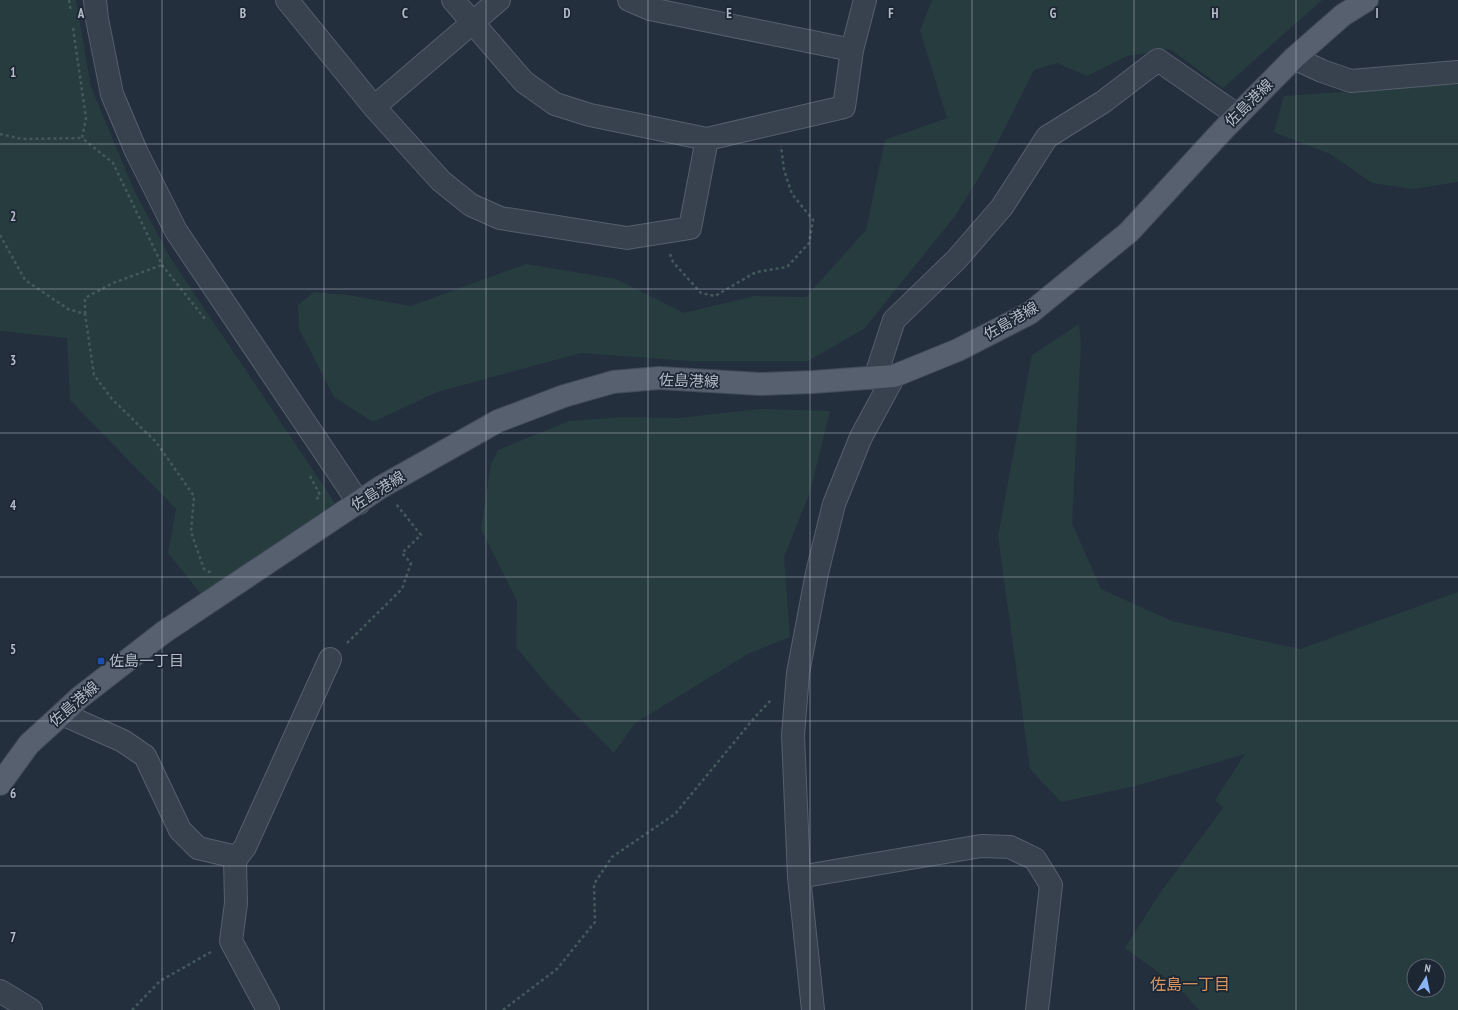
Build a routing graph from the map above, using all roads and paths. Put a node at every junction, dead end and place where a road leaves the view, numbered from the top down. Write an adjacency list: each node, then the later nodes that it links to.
1 (69, 0): 9 (path)
2 (95, 0): 30 (street)
3 (287, 0): 15 (street)
4 (453, 0): 10 (street)
5 (499, 0): 10 (street)
6 (629, 0): 12 (street)
7 (864, 0): 12 (street)
8 (1367, 0): 13 (main road, 佐島港線)
9 (72, 18)
10 (472, 22): 15 (street); 20 (street)
11 (73, 26): 19 (path)
12 (852, 50): 17 (street)
13 (1294, 58): 14 (street); 16 (main road, 佐島港線)
14 (1458, 72)
15 (374, 107): 21 (street)
16 (1237, 115): 26 (main road, 佐島港線); 26 (street)
17 (779, 122): 20 (street); 21 (path)
18 (0, 134): 19 (path)
19 (82, 138): 23 (path)
20 (707, 139): 21 (street)
21 (672, 231)
22 (0, 235): 24 (path)
23 (162, 265): 24 (path); 25 (path)
24 (85, 314): 31 (path)
25 (209, 324)
26 (885, 377): 28 (main road, 佐島港線); 33 (street)
27 (309, 474): 29 (path)
28 (381, 487): 30 (main road, 佐島港線); 32 (path)
29 (315, 501)
30 (359, 503): 34 (main road, 佐島港線)
31 (217, 575)
32 (330, 659): 36 (street)
33 (798, 672): 37 (street); 43 (path)
34 (62, 714): 35 (main road, 佐島港線); 36 (street)
35 (0, 784)
36 (235, 860): 38 (street)
37 (799, 877): 44 (street); 45 (street)
38 (231, 941): 41 (path); 42 (street)
39 (0, 991): 40 (street)
40 (31, 1010)
41 (132, 1010)
42 (268, 1010)
43 (503, 1010)
44 (813, 1010)
45 (1037, 1010)

